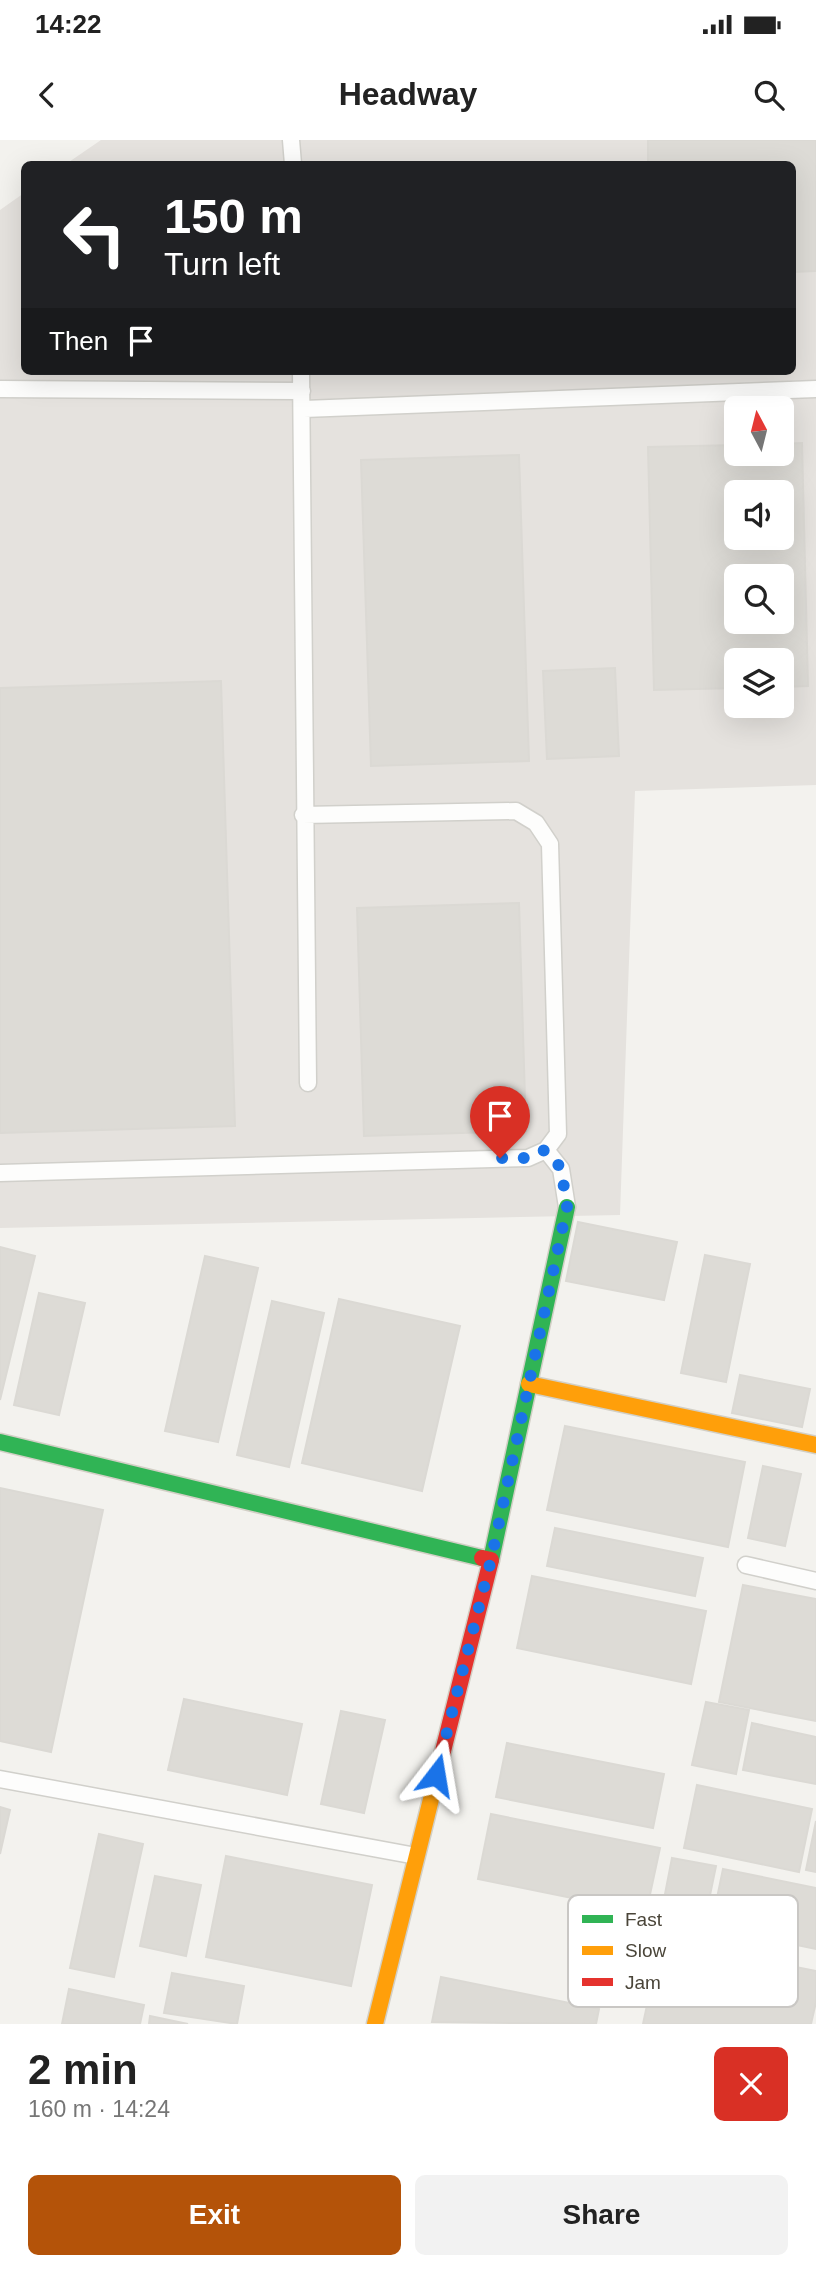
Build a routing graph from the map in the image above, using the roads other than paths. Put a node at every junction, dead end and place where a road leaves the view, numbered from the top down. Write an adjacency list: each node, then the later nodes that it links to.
1 (292, 140): 2 (lane)
2 (293, 161)
3 (301, 375): 6 (lane)
4 (0, 389): 6 (lane)
5 (816, 389): 7 (lane)
6 (302, 391): 7 (lane)
7 (304, 409): 8 (lane)
8 (303, 815): 9 (lane); 10 (lane)
9 (308, 1083)
10 (545, 1150): 11 (lane); 12 (lane)
11 (0, 1173)
12 (567, 1207): 13 (street)
13 (529, 1384): 15 (street); 16 (street)
14 (0, 1442): 16 (street)
15 (816, 1445)
16 (491, 1560): 20 (street)
17 (746, 1565): 18 (lane)
18 (816, 1581)
19 (0, 1779): 20 (lane)
20 (416, 1856): 21 (street)
21 (375, 2024)

